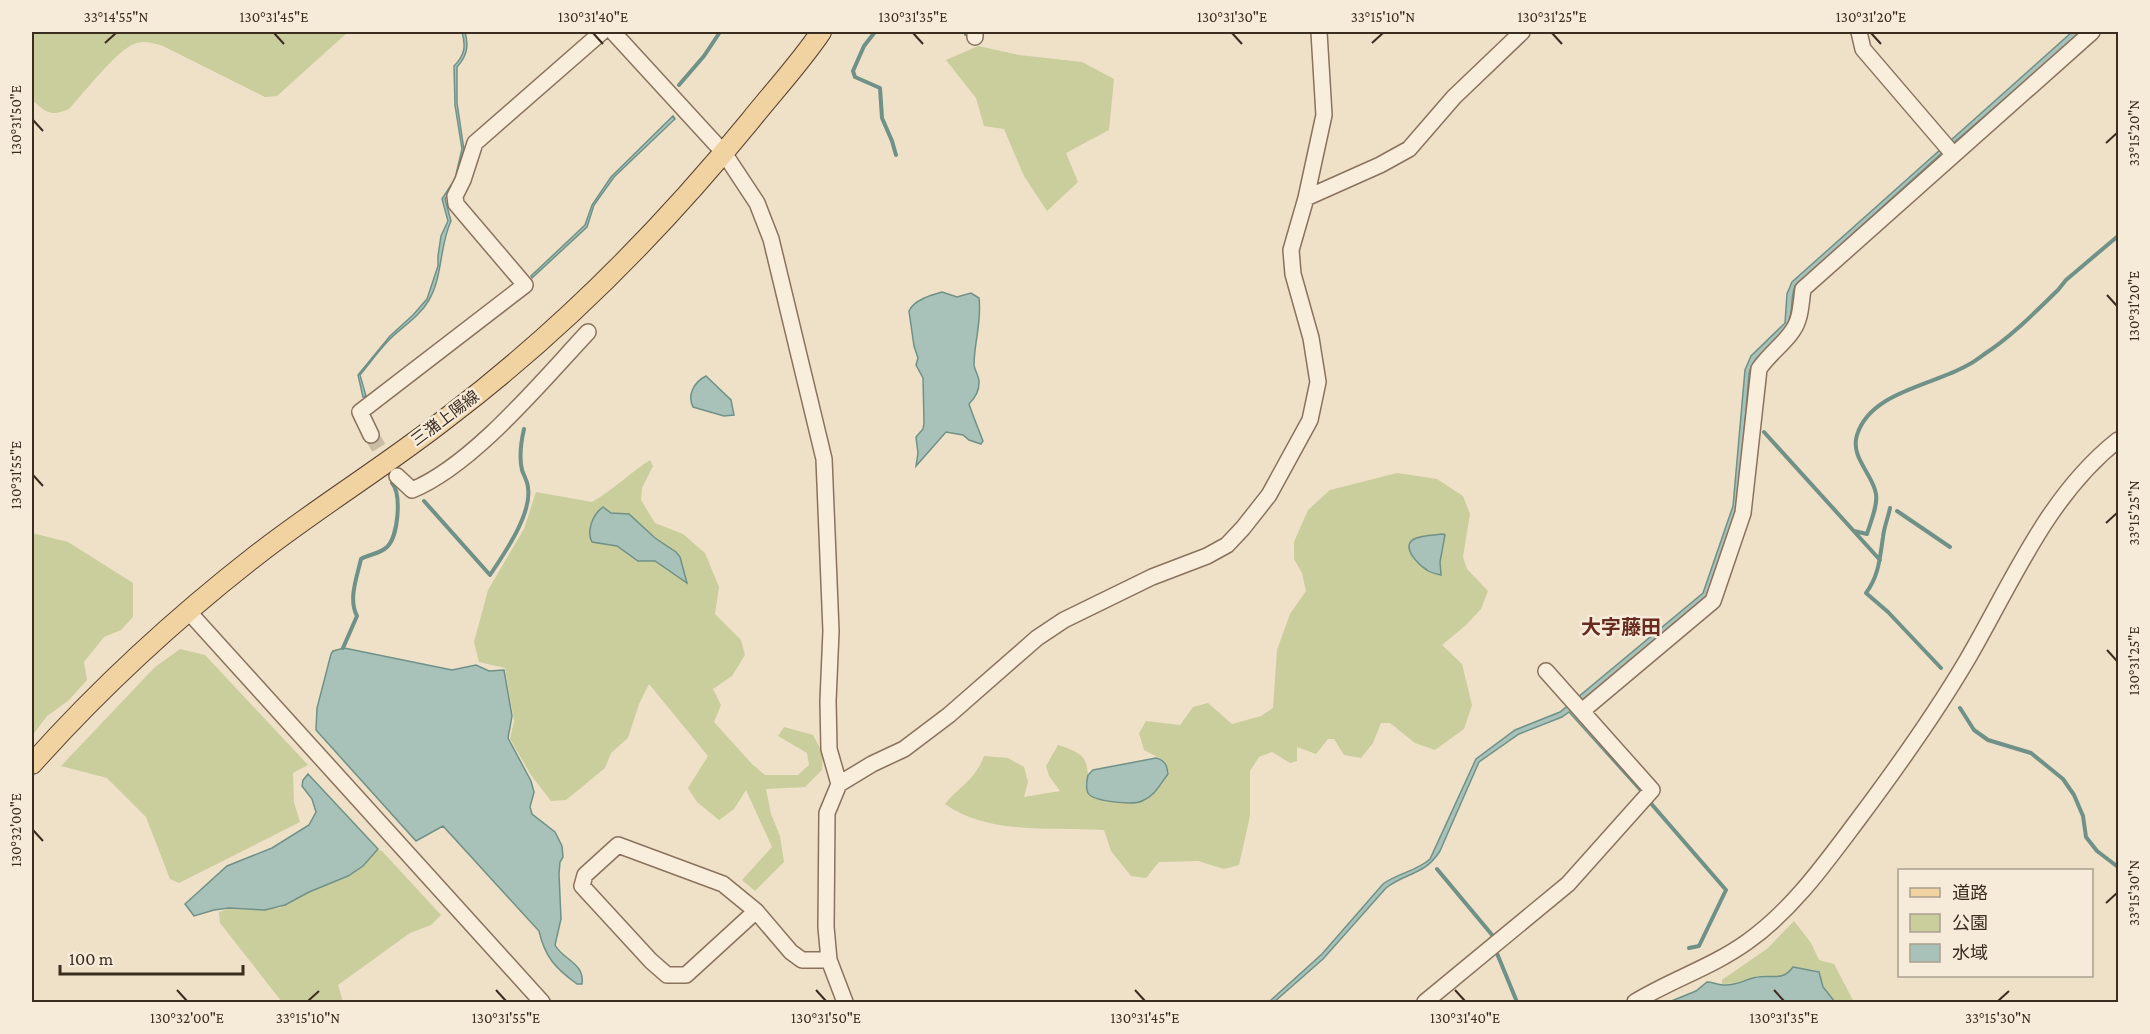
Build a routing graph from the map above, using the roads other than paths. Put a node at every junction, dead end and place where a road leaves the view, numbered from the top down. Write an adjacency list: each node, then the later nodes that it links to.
1 (602, 32): 12 (street)
2 (613, 32): 9 (street)
3 (821, 32): 9 (main road, 三潴上陽線)
4 (1318, 32): 10 (street)
5 (1522, 32): 10 (street)
6 (1859, 32): 8 (street)
7 (2092, 32): 8 (street)
8 (1948, 149): 17 (street)
9 (724, 153): 15 (main road, 三潴上陽線); 19 (street)
10 (1306, 198): 19 (street)
11 (588, 332): 14 (street)
12 (371, 435)
13 (2118, 440): 25 (street)
14 (397, 476)
15 (188, 611): 18 (main road, 三潴上陽線); 22 (street)
16 (1546, 671): 17 (street)
17 (1577, 706): 24 (street)
18 (32, 764)
19 (839, 784): 21 (street)
20 (756, 911): 20 (street); 21 (street)
21 (829, 960): 23 (street)
22 (542, 1002)
23 (845, 1002)
24 (1425, 1002)
25 (1635, 1002)

